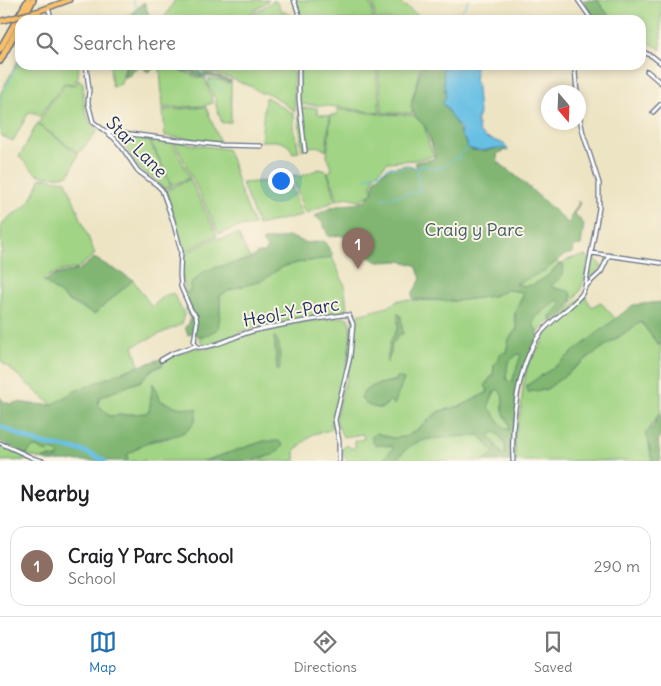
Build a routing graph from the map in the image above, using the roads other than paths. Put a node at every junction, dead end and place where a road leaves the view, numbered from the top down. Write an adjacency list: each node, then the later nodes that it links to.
1 (28, 0): 7 (highway)
2 (33, 0): 9 (highway)
3 (69, 0): 6 (main road)
4 (294, 0): 11 (street)
5 (578, 0): 12 (street)
6 (48, 8): 8 (main road, bridge); 10 (street)
7 (19, 15)
8 (24, 15)
9 (25, 15)
10 (50, 15)
11 (299, 15)
12 (587, 15)
13 (15, 17): 14 (main road, bridge)
14 (1, 21)
15 (15, 23): 17 (highway)
16 (15, 33): 19 (highway)
17 (0, 49)
18 (646, 54): 20 (street)
19 (0, 61)
20 (661, 63)
21 (87, 70): 30 (street, Star Lane)
22 (299, 70): 32 (street)
23 (575, 70): 26 (street)
24 (647, 71): 25 (street)
25 (661, 83)
26 (576, 85)
27 (661, 104): 28 (street)
28 (653, 112)
29 (583, 130): 33 (street)
30 (105, 131): 31 (street); 37 (street, Star Lane)
31 (261, 146)
32 (305, 151)
33 (591, 253): 34 (street); 36 (street)
34 (609, 255): 35 (street); 36 (street)
35 (661, 263)
36 (585, 287): 43 (street)
37 (196, 346): 38 (street); 42 (street, Heol-Y-Parc)
38 (161, 360)
39 (0, 443): 40 (street)
40 (33, 460): 41 (street)
41 (43, 461)
42 (339, 461)
43 (513, 461)

